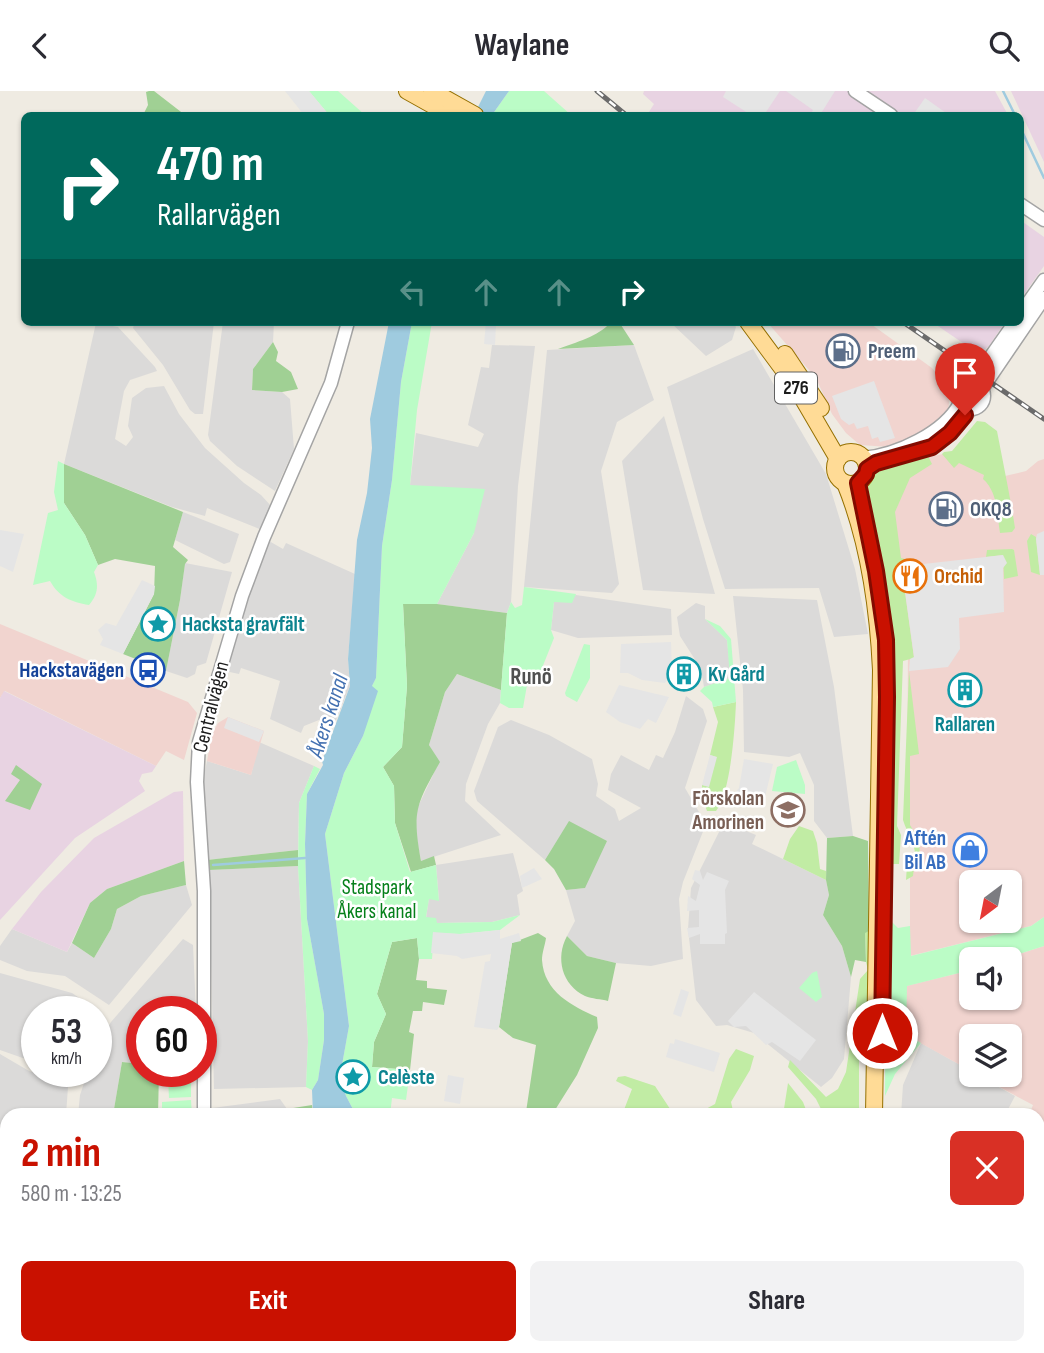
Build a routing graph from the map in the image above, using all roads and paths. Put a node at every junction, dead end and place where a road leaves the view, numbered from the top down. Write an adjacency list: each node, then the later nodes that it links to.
1 (407, 91): 3 (main road)
2 (855, 91): 5 (street)
3 (431, 105): 4 (main road)
4 (456, 112)
5 (886, 112)
6 (1024, 207): 7 (street)
7 (1044, 220)
8 (1044, 280): 10 (street)
9 (1044, 298): 11 (street)
10 (1024, 308)
11 (1024, 324)
12 (347, 326): 22 (street, Centralvägen)
13 (751, 326): 19 (main road, 276)
14 (764, 326): 19 (main road, 276)
15 (1013, 326): 17 (street)
16 (1023, 326): 17 (street)
17 (977, 386): 18 (street); 18 (street)
18 (965, 406): 20 (street)
19 (842, 456): 20 (main road); 21 (main road, 276)
20 (865, 463): 21 (main road)
21 (852, 483): 23 (main road, 276); 24 (main road, 276)
22 (204, 1108)
23 (874, 1108)
24 (881, 1108)

